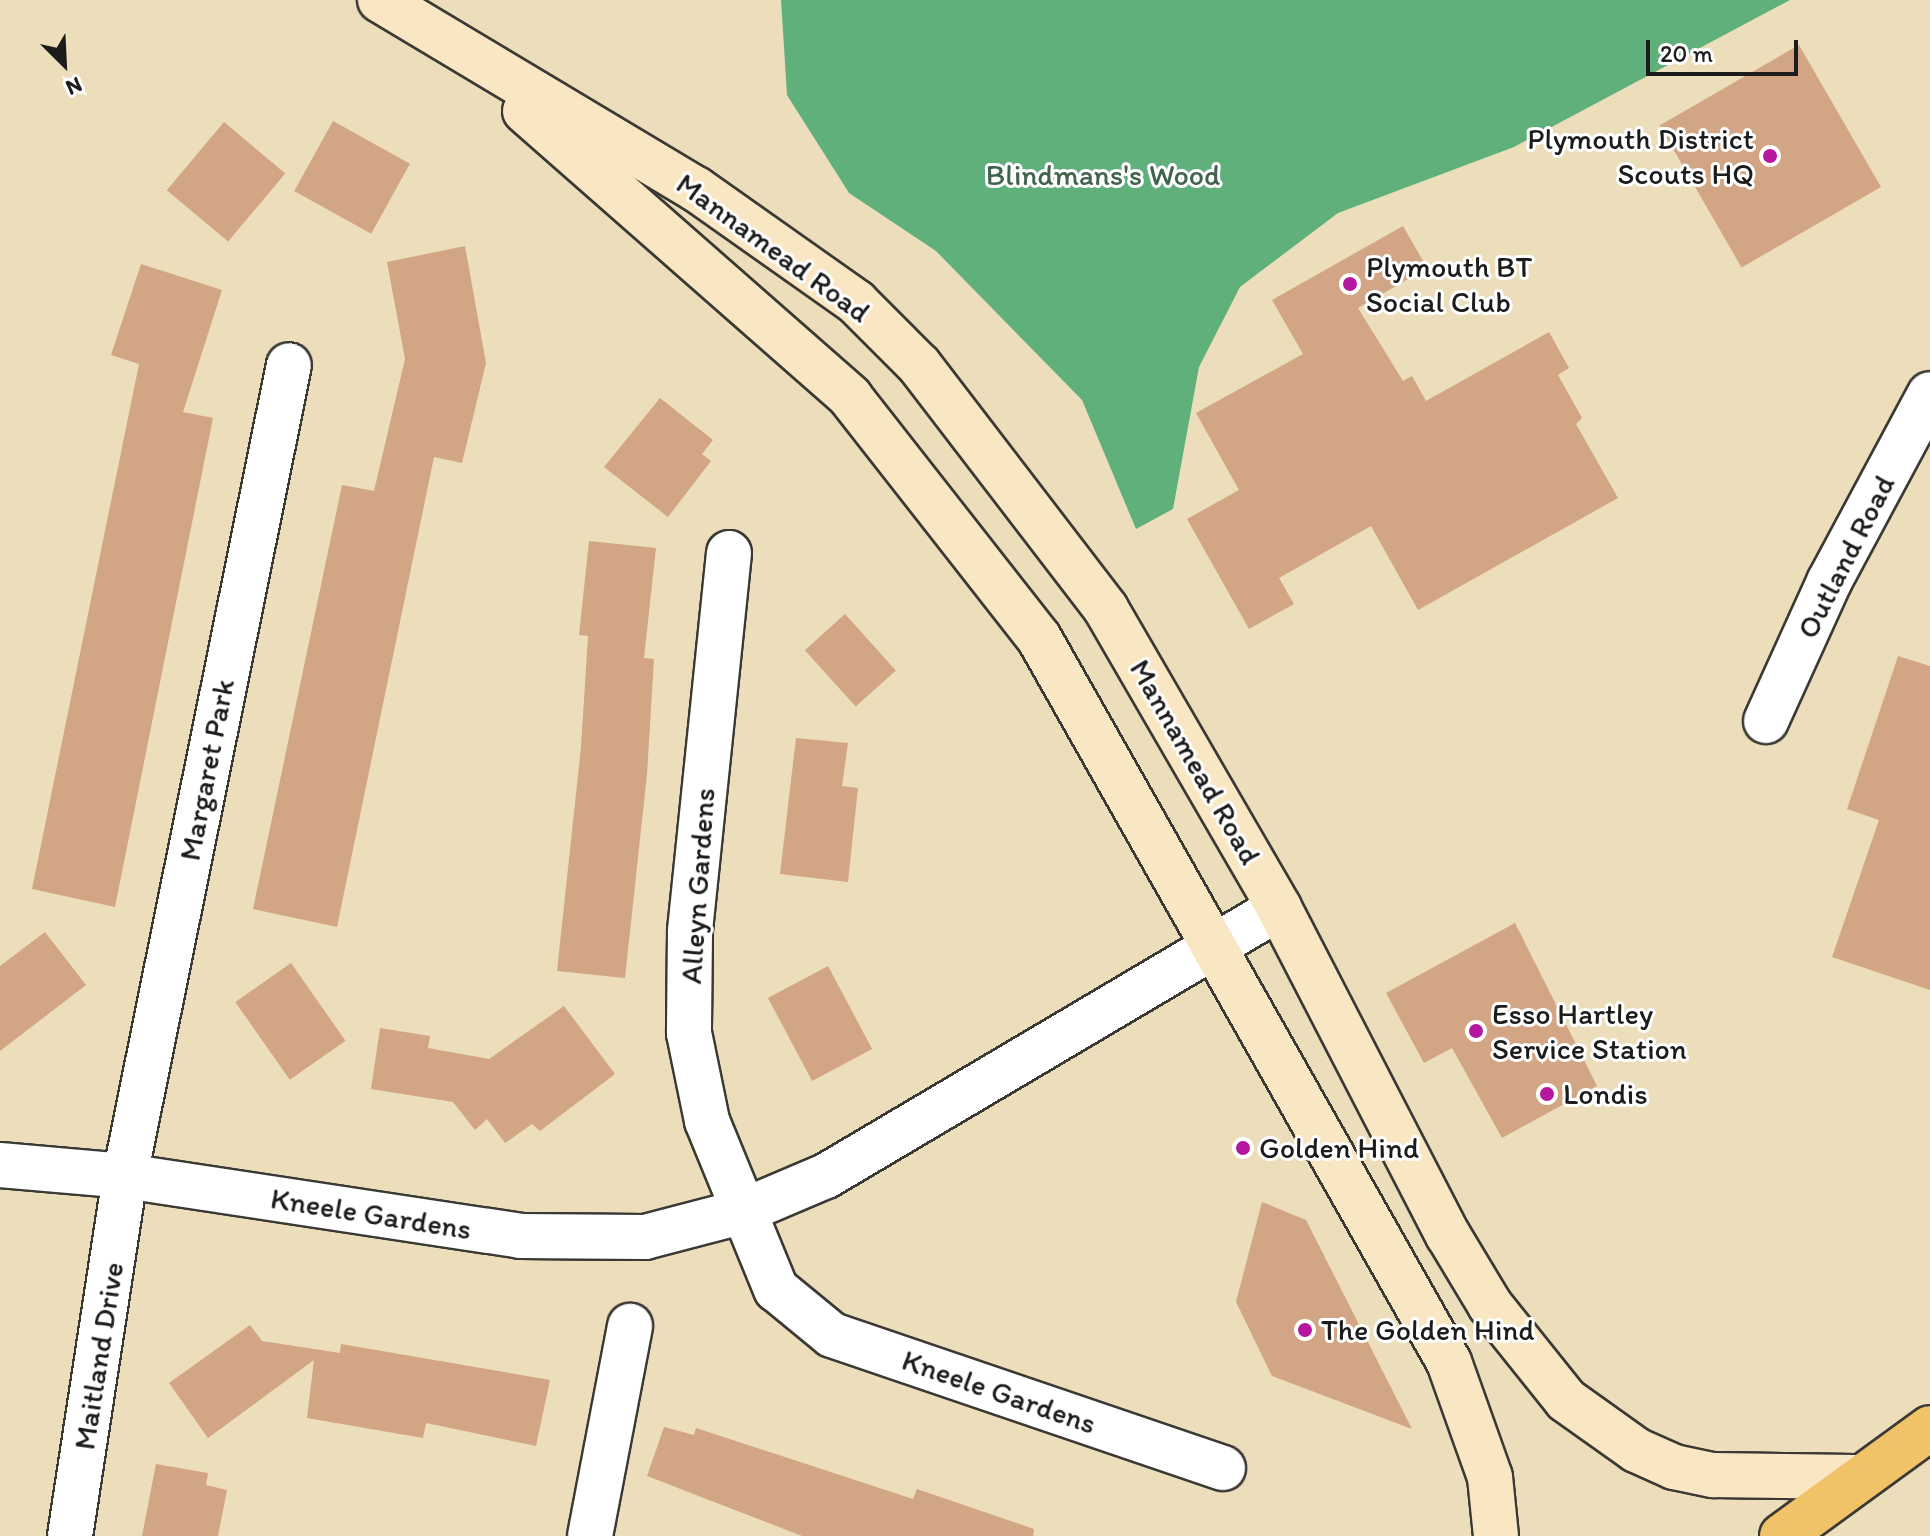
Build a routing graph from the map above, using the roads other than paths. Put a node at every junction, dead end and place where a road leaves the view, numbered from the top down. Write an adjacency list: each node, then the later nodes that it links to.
1 (380, 0): 2 (main road, Mannamead Road)
2 (454, 49): 7 (main road, Mannamead Road); 8 (main road, Mannamead Road)
3 (289, 365): 10 (street, Margaret Park)
4 (1930, 394): 6 (street, Outland Road)
5 (729, 553): 11 (street, Alleyn Gardens)
6 (1766, 721)
7 (1279, 908): 8 (street, Kneele Gardens); 15 (main road, Mannamead Road)
8 (1217, 948): 11 (street, Kneele Gardens); 18 (main road, Mannamead Road)
9 (0, 1165): 10 (street, Kneele Gardens)
10 (125, 1176): 11 (street, Kneele Gardens); 16 (street, Maitland Drive)
11 (741, 1212): 14 (street, Kneele Gardens)
12 (630, 1326): 17 (street)
13 (1930, 1428): 15 (highway)
14 (1223, 1468)
15 (1854, 1477): 19 (highway)
16 (70, 1536)
17 (590, 1536)
18 (1496, 1536)
19 (1782, 1536)

